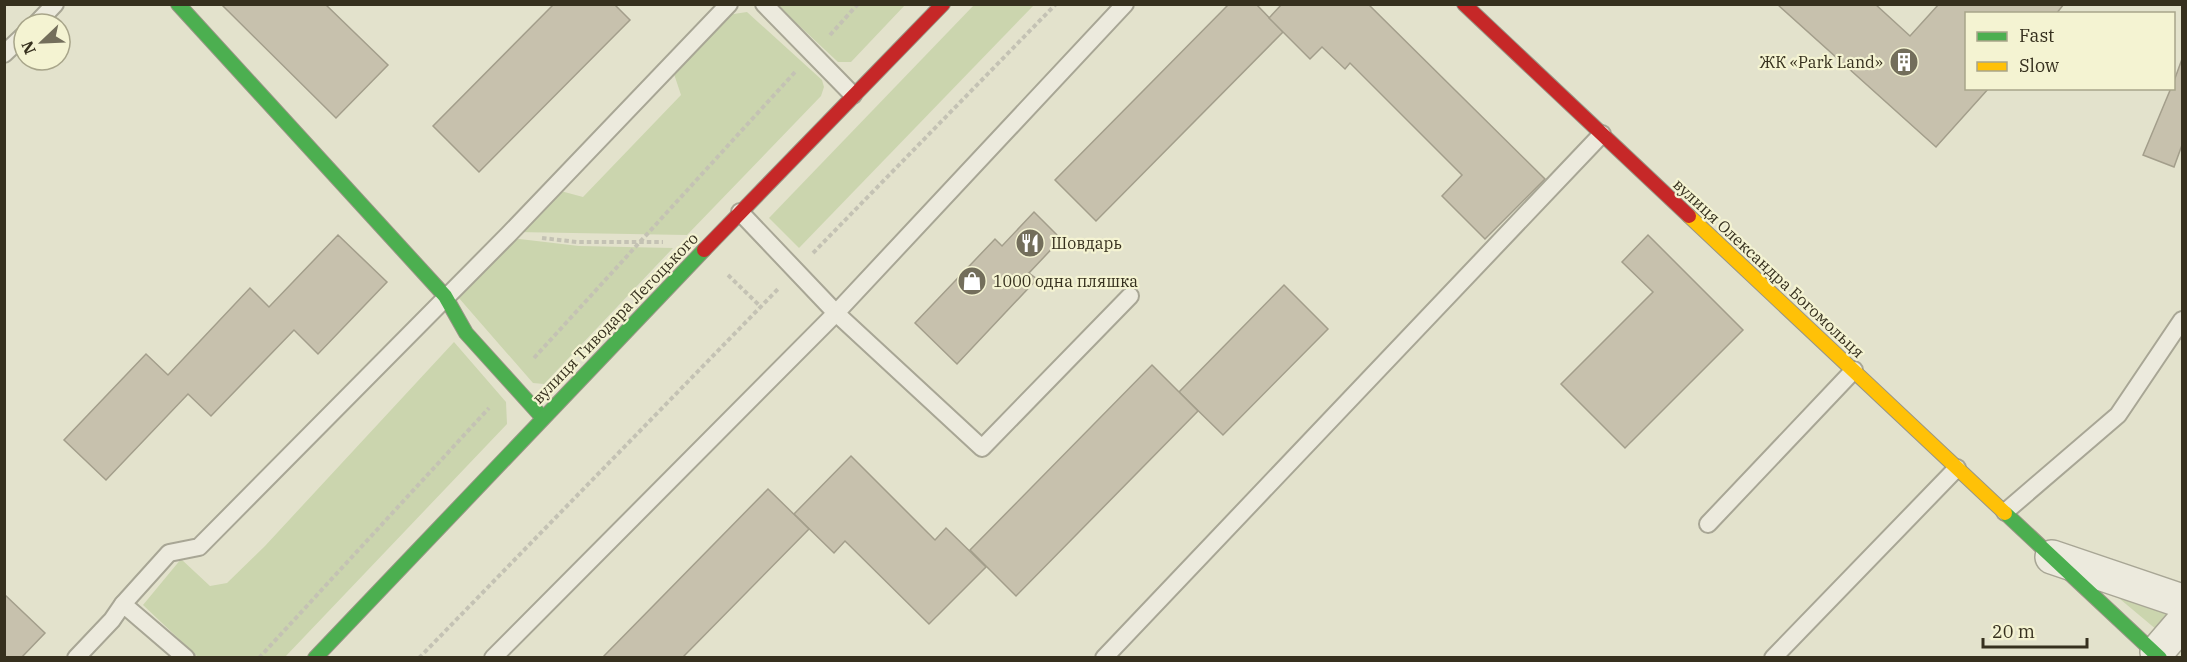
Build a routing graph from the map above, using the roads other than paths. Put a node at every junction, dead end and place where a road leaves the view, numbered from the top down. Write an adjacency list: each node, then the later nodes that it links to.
1 (178, 4): 10 (street)
2 (729, 4): 10 (lane)
3 (764, 4): 7 (lane)
4 (943, 4): 7 (street, вулиця Тиводара Легоцького)
5 (1125, 4): 12 (lane)
6 (1464, 4): 8 (street, вулиця Олександра Богомольця)
7 (853, 95): 9 (street, вулиця Тиводара Легоцького)
8 (1602, 134): 14 (street, вулиця Олександра Богомольця); 28 (lane)
9 (740, 212): 12 (lane); 15 (street, вулиця Тиводара Легоцького)
10 (445, 296): 15 (street); 21 (lane)
11 (1130, 296): 12 (lane)
12 (836, 313): 27 (lane)
13 (2182, 320): 17 (lane)
14 (1854, 370): 16 (street, вулиця Олександра Богомольця); 18 (lane)
15 (542, 417): 26 (street, вулиця Тиводара Легоцького)
16 (1957, 468): 17 (street, вулиця Олександра Богомольця); 29 (lane)
17 (2005, 512): 19 (street, вулиця Олександра Богомольця)
18 (1708, 524)
19 (2052, 557): 20 (street); 23 (street, вулиця Олександра Богомольця)
20 (2182, 602)
21 (123, 604): 24 (lane); 25 (lane)
22 (2182, 623): 23 (street)
23 (2158, 655)
24 (76, 657)
25 (186, 657)
26 (315, 657)
27 (493, 657)
28 (1104, 657)
29 (1773, 657)

